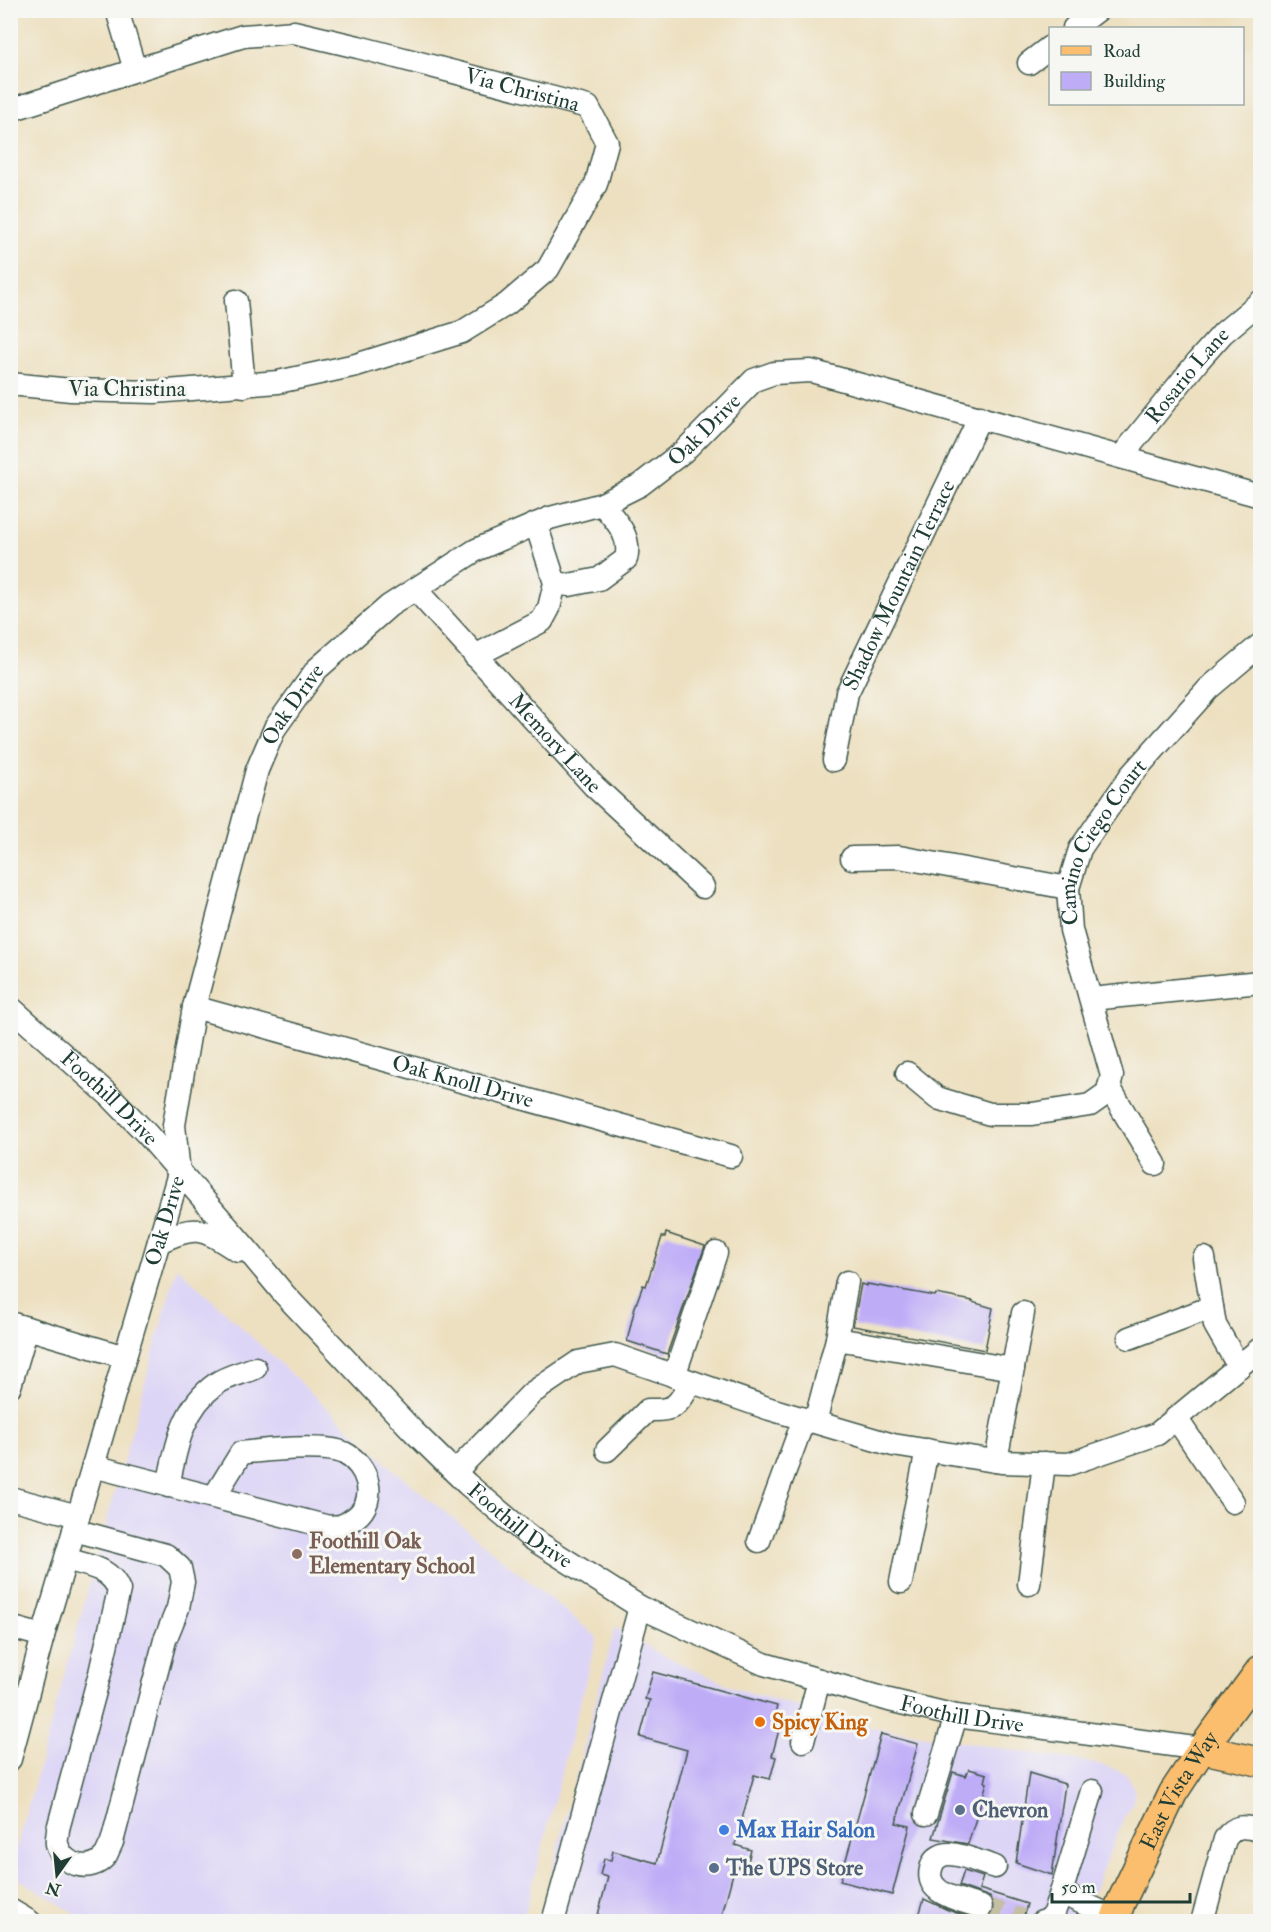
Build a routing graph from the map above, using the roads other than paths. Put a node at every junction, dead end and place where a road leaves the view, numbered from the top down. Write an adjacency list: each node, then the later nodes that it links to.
1 (117, 10): 6 (street)
2 (1098, 10): 3 (street)
3 (1075, 27)
4 (1049, 48): 5 (street)
5 (1029, 63)
6 (135, 70): 7 (street, Via Christina); 11 (street, Via Christina)
7 (10, 110)
8 (236, 301): 11 (street)
9 (1260, 302): 13 (street, Rosario Lane)
10 (10, 384): 11 (street, Via Christina)
11 (244, 386)
12 (980, 417): 13 (street, Oak Drive); 15 (street, Oak Drive); 21 (street, Shadow Mountain Terrace)
13 (1121, 457): 14 (street, Oak Drive)
14 (1260, 496)
15 (602, 504): 16 (street, Oak Drive); 17 (street)
16 (536, 524): 17 (street); 18 (street, Oak Drive)
17 (555, 583): 20 (street)
18 (416, 590): 20 (street, Memory Lane); 28 (street, Oak Drive)
19 (1260, 645): 24 (street, Camino Ciego Court)
20 (475, 656): 23 (street, Memory Lane)
21 (834, 760)
22 (852, 858): 24 (street)
23 (703, 887)
24 (1068, 888): 26 (street, Camino Ciego Court)
25 (1260, 982): 26 (street)
26 (1091, 999): 30 (street, Camino Ciego Court)
27 (10, 1007): 33 (street, Foothill Drive)
28 (194, 1007): 31 (street, Oak Knoll Drive); 33 (street, Oak Drive)
29 (907, 1073): 30 (street)
30 (1109, 1087): 32 (street, Camino Ciego Court)
31 (731, 1156)
32 (1155, 1164)
33 (180, 1173): 34 (street, Oak Drive); 37 (street, Foothill Drive)
34 (159, 1242): 37 (street); 45 (street, Oak Drive)
35 (716, 1253): 49 (street)
36 (1204, 1258): 39 (street)
37 (260, 1265): 58 (street, Foothill Drive)
38 (847, 1282): 43 (street)
39 (1212, 1307): 42 (street); 46 (street)
40 (1023, 1313): 48 (street)
41 (19, 1326): 45 (street); 50 (street)
42 (1129, 1338)
43 (837, 1339): 48 (street); 52 (street)
44 (1260, 1349): 46 (street)
45 (125, 1357): 57 (street, Oak Drive)
46 (1239, 1367): 51 (street)
47 (255, 1368): 59 (street)
48 (1013, 1370): 55 (street)
49 (682, 1379): 52 (street); 53 (street); 58 (street)
50 (10, 1386)
51 (1176, 1418): 56 (street); 62 (street)
52 (809, 1421): 54 (street); 64 (street)
53 (607, 1450)
54 (927, 1450): 55 (street); 66 (street)
55 (996, 1461): 56 (street)
56 (1044, 1463): 67 (street)
57 (93, 1466): 59 (street); 63 (street, Oak Drive)
58 (456, 1472): 68 (street, Foothill Drive)
59 (168, 1486): 60 (street)
60 (214, 1497): 60 (street)
61 (10, 1498): 63 (street)
62 (1233, 1502)
63 (76, 1523): 65 (street, Oak Drive); 65 (street)
64 (759, 1541)
65 (66, 1560): 70 (street, Oak Drive)
66 (902, 1582)
67 (1029, 1584)
68 (640, 1607): 72 (street, Foothill Drive); 88 (street)
69 (10, 1627): 70 (street)
70 (43, 1636): 76 (street, Oak Drive)
71 (1260, 1670): 75 (main road, East Vista Way)
72 (819, 1680): 73 (street, Foothill Drive); 74 (street)
73 (956, 1716): 75 (street, Foothill Drive); 79 (street)
74 (803, 1741)
75 (1203, 1749): 77 (main road); 85 (main road, East Vista Way)
76 (10, 1759)
77 (1260, 1762)
78 (1092, 1791): 82 (street)
79 (926, 1814)
80 (1260, 1830): 89 (street)
81 (995, 1867): 83 (street)
82 (1061, 1893): 85 (street); 86 (street)
83 (981, 1907)
84 (10, 1910): 87 (street)
85 (1115, 1920)
86 (1034, 1921)
87 (30, 1922)
88 (553, 1922)
89 (1202, 1922)

